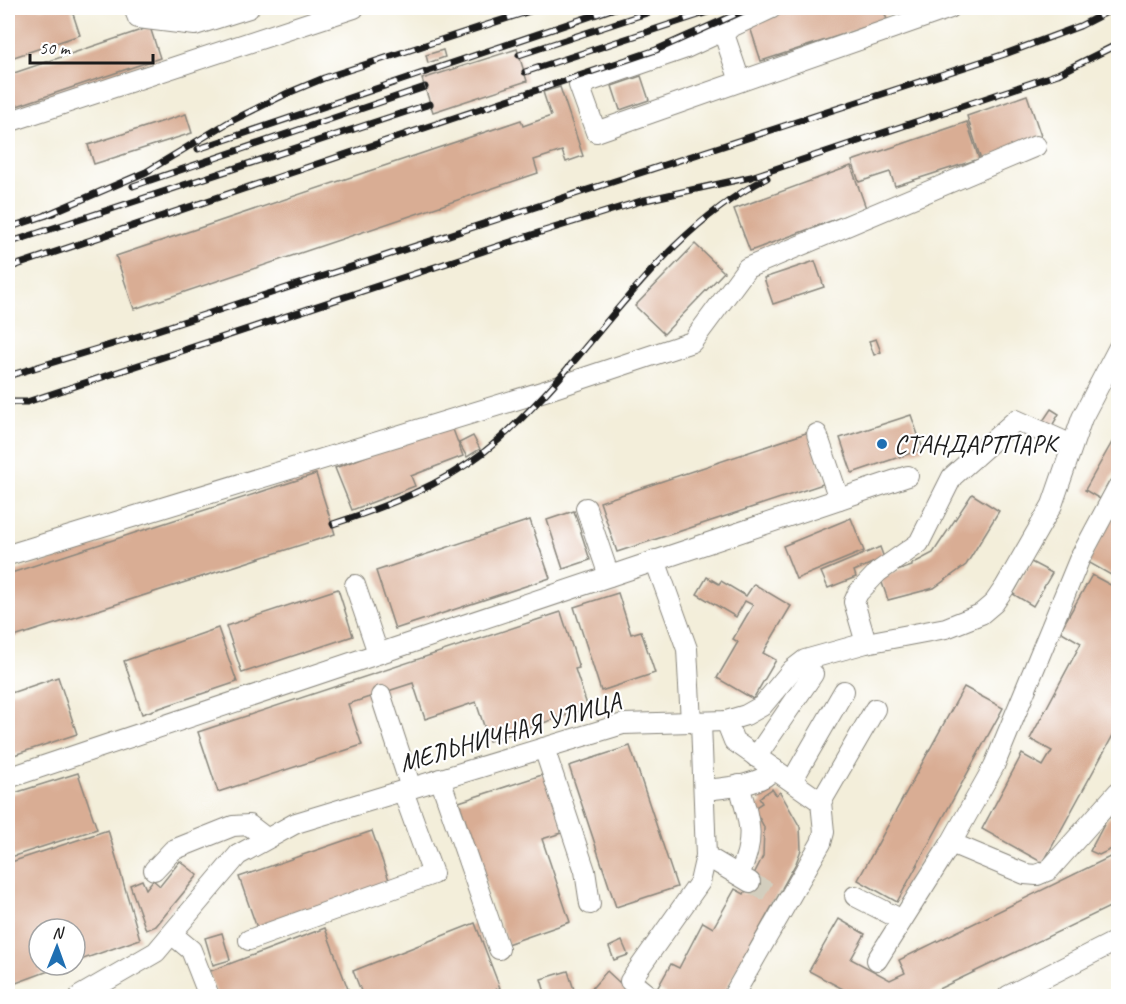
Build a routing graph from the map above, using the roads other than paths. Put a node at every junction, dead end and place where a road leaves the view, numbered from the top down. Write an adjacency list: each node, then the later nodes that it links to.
1 (134, 8): 6 (street)
2 (249, 8): 6 (street)
3 (354, 8): 8 (street)
4 (772, 8): 7 (street)
5 (950, 8): 9 (street)
6 (195, 25): 8 (street)
7 (723, 31): 9 (street); 9 (street)
8 (206, 57): 10 (street)
9 (740, 81)
10 (8, 122)
11 (1036, 146): 19 (street)
12 (1119, 349): 14 (street, МЕЛЬНИЧНАЯ УЛИЦА)
13 (817, 434): 17 (street)
14 (1072, 445): 23 (street, МЕЛЬНИЧНАЯ УЛИЦА); 23 (street)
15 (908, 476): 17 (street)
16 (1119, 487): 43 (street)
17 (839, 499): 20 (street)
18 (586, 508): 21 (street)
19 (8, 555)
20 (656, 560): 21 (street); 30 (street)
21 (609, 576): 24 (street)
22 (355, 585): 24 (street)
23 (866, 643): 29 (street, МЕЛЬНИЧНАЯ УЛИЦА)
24 (378, 653): 34 (street)
25 (813, 674): 32 (street)
26 (844, 691): 36 (street)
27 (381, 696): 38 (street)
28 (875, 709): 41 (street)
29 (726, 721): 30 (street, МЕЛЬНИЧНАЯ УЛИЦА); 32 (street)
30 (696, 722): 31 (street, МЕЛЬНИЧНАЯ УЛИЦА); 39 (street)
31 (544, 748): 35 (street, МЕЛЬНИЧНАЯ УЛИЦА); 47 (street)
32 (756, 757): 33 (street)
33 (774, 769): 36 (street); 37 (street)
34 (8, 778)
35 (440, 779): 38 (street, МЕЛЬНИЧНАЯ УЛИЦА); 52 (street)
36 (792, 781): 41 (street)
37 (739, 785): 39 (street); 44 (street)
38 (407, 789): 42 (street, МЕЛЬНИЧНАЯ УЛИЦА); 50 (street)
39 (704, 790): 44 (street)
40 (1119, 792): 43 (street)
41 (821, 802): 57 (street)
42 (266, 838): 45 (street); 49 (street, МЕЛЬНИЧНАЯ УЛИЦА)
43 (951, 843): 48 (street)
44 (706, 856): 56 (street)
45 (154, 870)
46 (855, 896): 48 (street)
47 (590, 904)
48 (902, 920): 53 (street)
49 (173, 935): 54 (street, МЕЛЬНИЧНАЯ УЛИЦА); 55 (street)
50 (249, 940)
51 (1119, 940): 58 (street)
52 (499, 949)
53 (876, 960)
54 (80, 996)
55 (209, 996)
56 (649, 996)
57 (733, 996)
58 (1008, 996)

